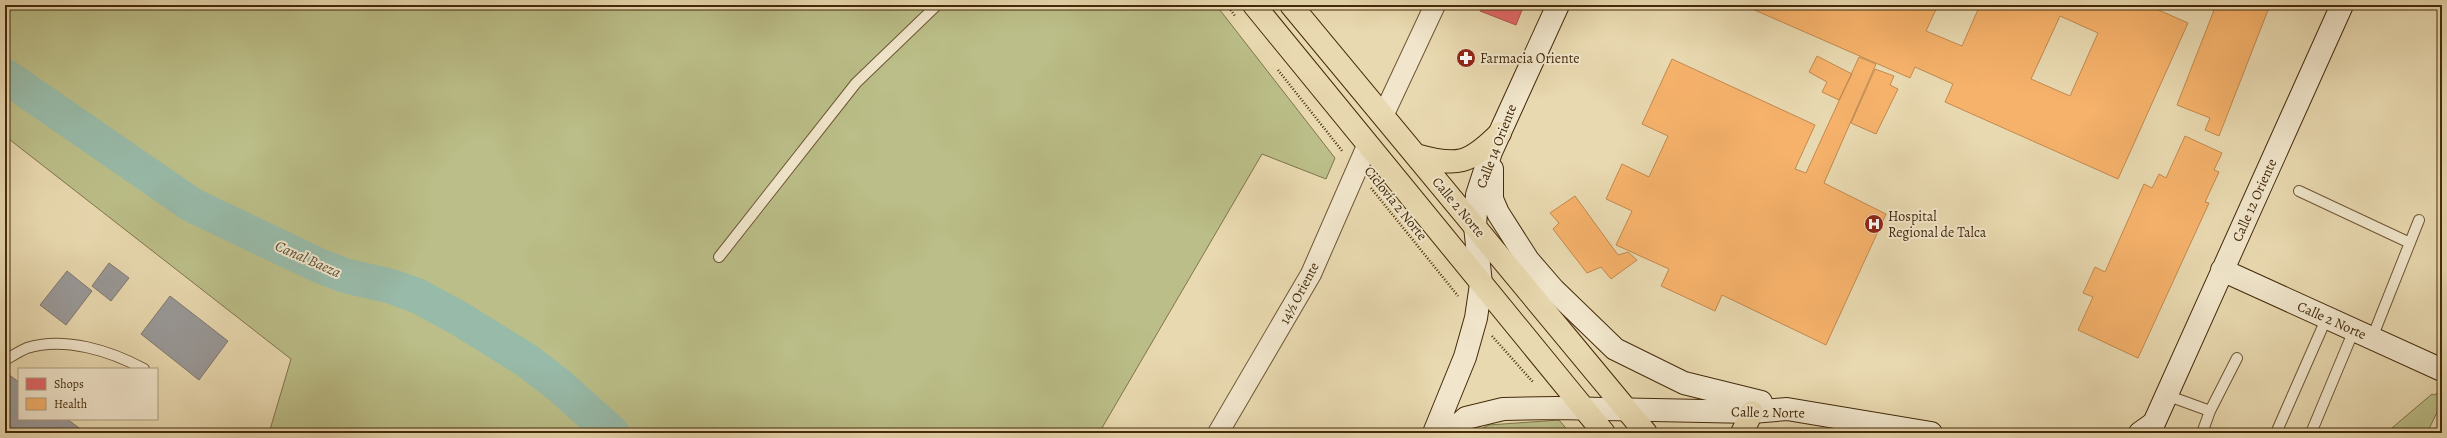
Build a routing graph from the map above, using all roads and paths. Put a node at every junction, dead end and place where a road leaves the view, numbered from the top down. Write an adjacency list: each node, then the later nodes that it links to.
1 (937, 5): 18 (lane)
2 (1227, 5): 7 (path)
3 (1291, 5): 9 (main road, Calle 2 Norte)
4 (1435, 5): 9 (street)
5 (1558, 5): 10 (street, Calle 14 Oriente)
6 (2342, 5): 19 (street, Calle 12 Oriente)
7 (1245, 11): 11 (main road)
8 (1275, 66): 13 (path, Ciclovía 2 Norte)
9 (1383, 116): 12 (main road, Calle 2 Norte)
10 (1495, 142): 12 (main road); 16 (street, Calle 14 Oriente); 32 (street)
11 (1367, 146): 13 (street, 14½ Oriente); 20 (main road)
12 (1416, 155): 16 (main road, Calle 2 Norte)
13 (1356, 170): 22 (path, Ciclovía 2 Norte); 35 (street, 14½ Oriente)
14 (2300, 191): 17 (lane)
15 (2419, 220): 17 (lane)
16 (1475, 226): 20 (street, Calle 14 Oriente); 31 (main road, Calle 2 Norte)
17 (2410, 243): 23 (lane)
18 (720, 257)
19 (2222, 270): 21 (street, Calle 2 Norte); 28 (street, Calle 12 Oriente)
20 (1481, 284): 22 (street, Calle 14 Oriente); 30 (main road)
21 (2327, 317): 23 (street, Calle 2 Norte); 44 (lane)
22 (1476, 318): 29 (path, Ciclovía 2 Norte); 36 (street, Calle 14 Oriente)
23 (2363, 334): 27 (street, Calle 2 Norte); 45 (lane)
24 (2237, 358): 33 (lane)
25 (5, 360): 26 (lane)
26 (142, 368)
27 (2442, 370)
28 (2166, 395): 33 (lane); 42 (street)
29 (1556, 408): 30 (street, Calle 2 Norte); 37 (street, Calle 2 Norte)
30 (1584, 409): 31 (street, Calle 2 Norte); 38 (main road)
31 (1628, 410): 34 (street, Calle 2 Norte); 39 (main road)
32 (1787, 410): 34 (street, Calle 2 Norte); 41 (street, Calle 2 Norte)
33 (2210, 411): 43 (lane)
34 (1752, 412): 40 (main road)
35 (1218, 433)
36 (1434, 433)
37 (1449, 433)
38 (1604, 433)
39 (1646, 433)
40 (1742, 433)
41 (1931, 433)
42 (2140, 433)
43 (2202, 433)
44 (2276, 433)
45 (2311, 433)

